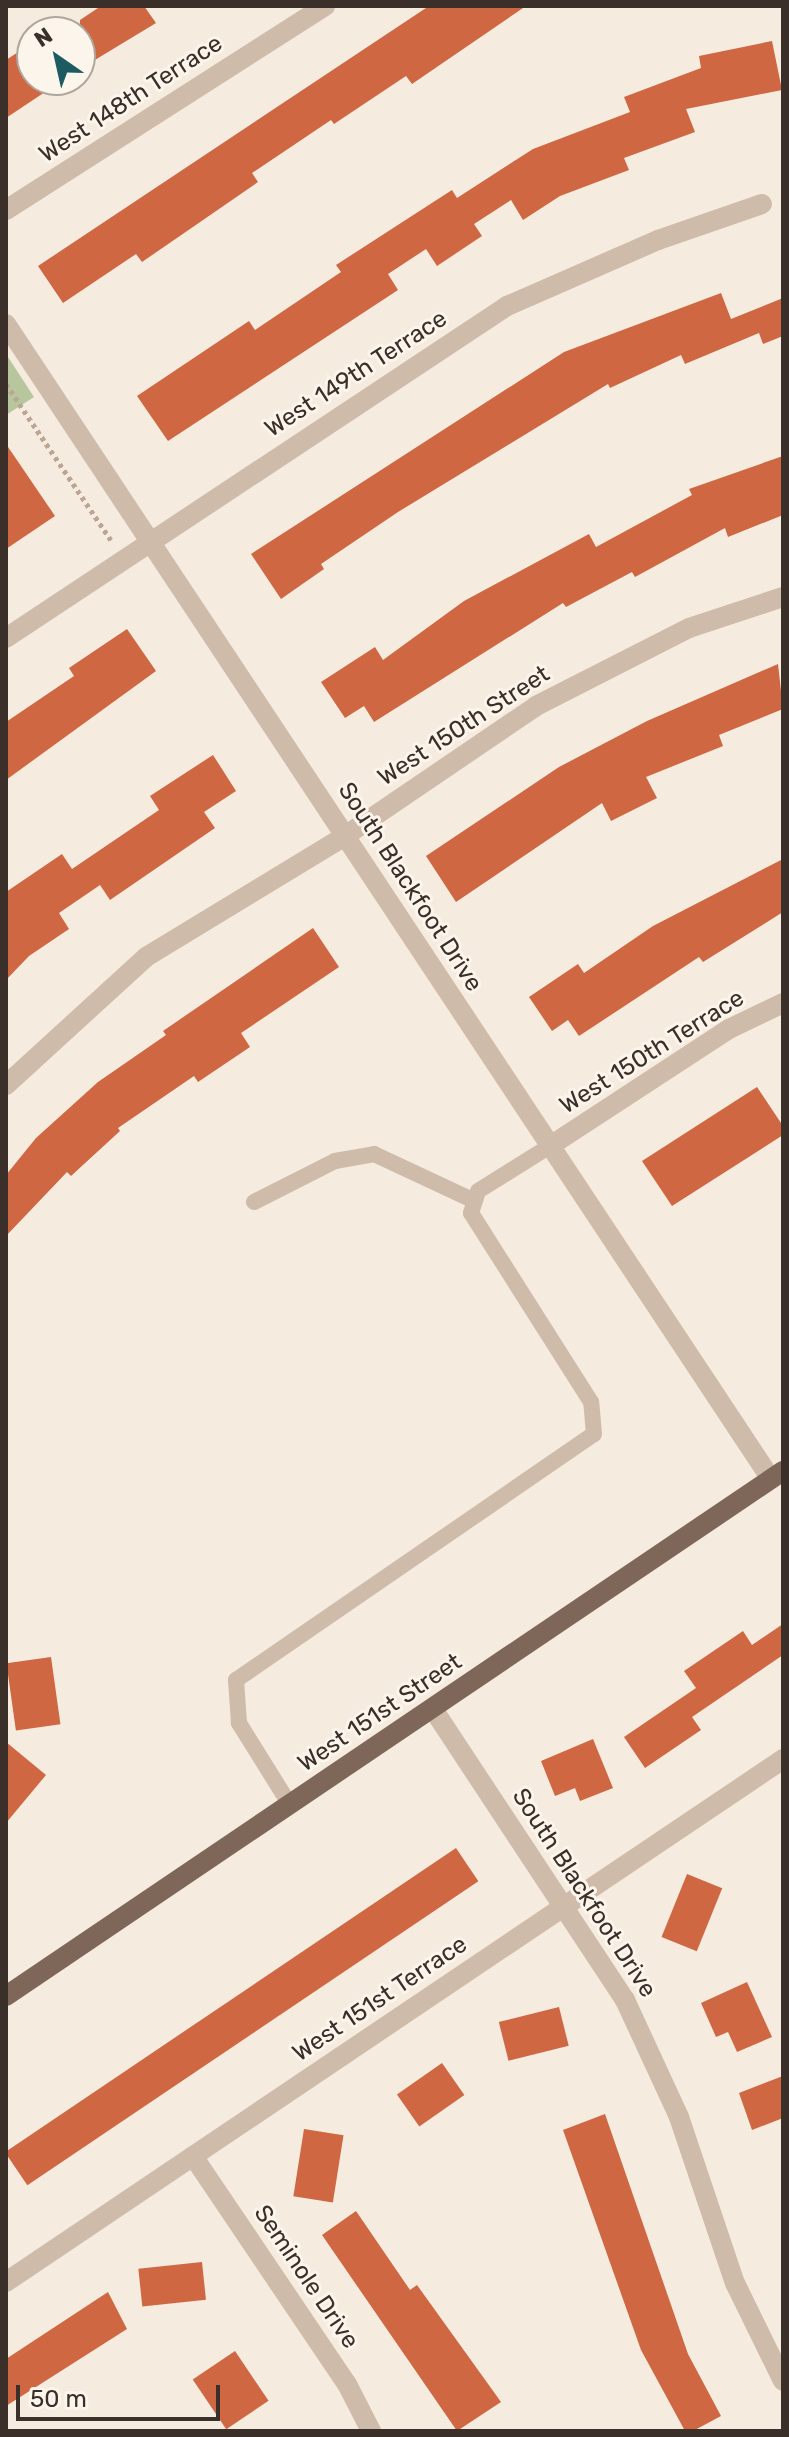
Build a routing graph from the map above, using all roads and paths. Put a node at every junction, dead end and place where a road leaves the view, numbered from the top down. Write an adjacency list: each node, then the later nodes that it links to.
1 (325, 6): 3 (street, West 148th Terrace)
2 (762, 204): 6 (street, West 149th Terrace)
3 (6, 210)
4 (6, 324): 6 (street, South Blackfoot Drive)
5 (6, 384): 7 (path)
6 (150, 541): 7 (street, West 149th Terrace); 10 (street, South Blackfoot Drive)
7 (126, 557): 9 (street, West 149th Terrace)
8 (783, 597): 10 (street, West 150th Street)
9 (6, 638)
10 (345, 836): 12 (street, West 150th Street); 13 (street, South Blackfoot Drive)
11 (783, 1003): 13 (street, West 150th Terrace)
12 (6, 1085)
13 (550, 1146): 14 (lane); 16 (street, South Blackfoot Drive)
14 (475, 1201): 15 (lane); 19 (lane)
15 (254, 1202)
16 (777, 1475): 17 (main road, West 151st Street)
17 (433, 1709): 19 (main road, West 151st Street); 20 (street, South Blackfoot Drive)
18 (783, 1759): 20 (street, West 151st Terrace)
19 (290, 1805): 21 (main road, West 151st Street)
20 (565, 1906): 22 (street, West 151st Terrace); 24 (street, South Blackfoot Drive)
21 (6, 1996)
22 (193, 2156): 23 (street, West 151st Terrace); 25 (street, Seminole Drive)
23 (6, 2282)
24 (783, 2381)
25 (371, 2431)

